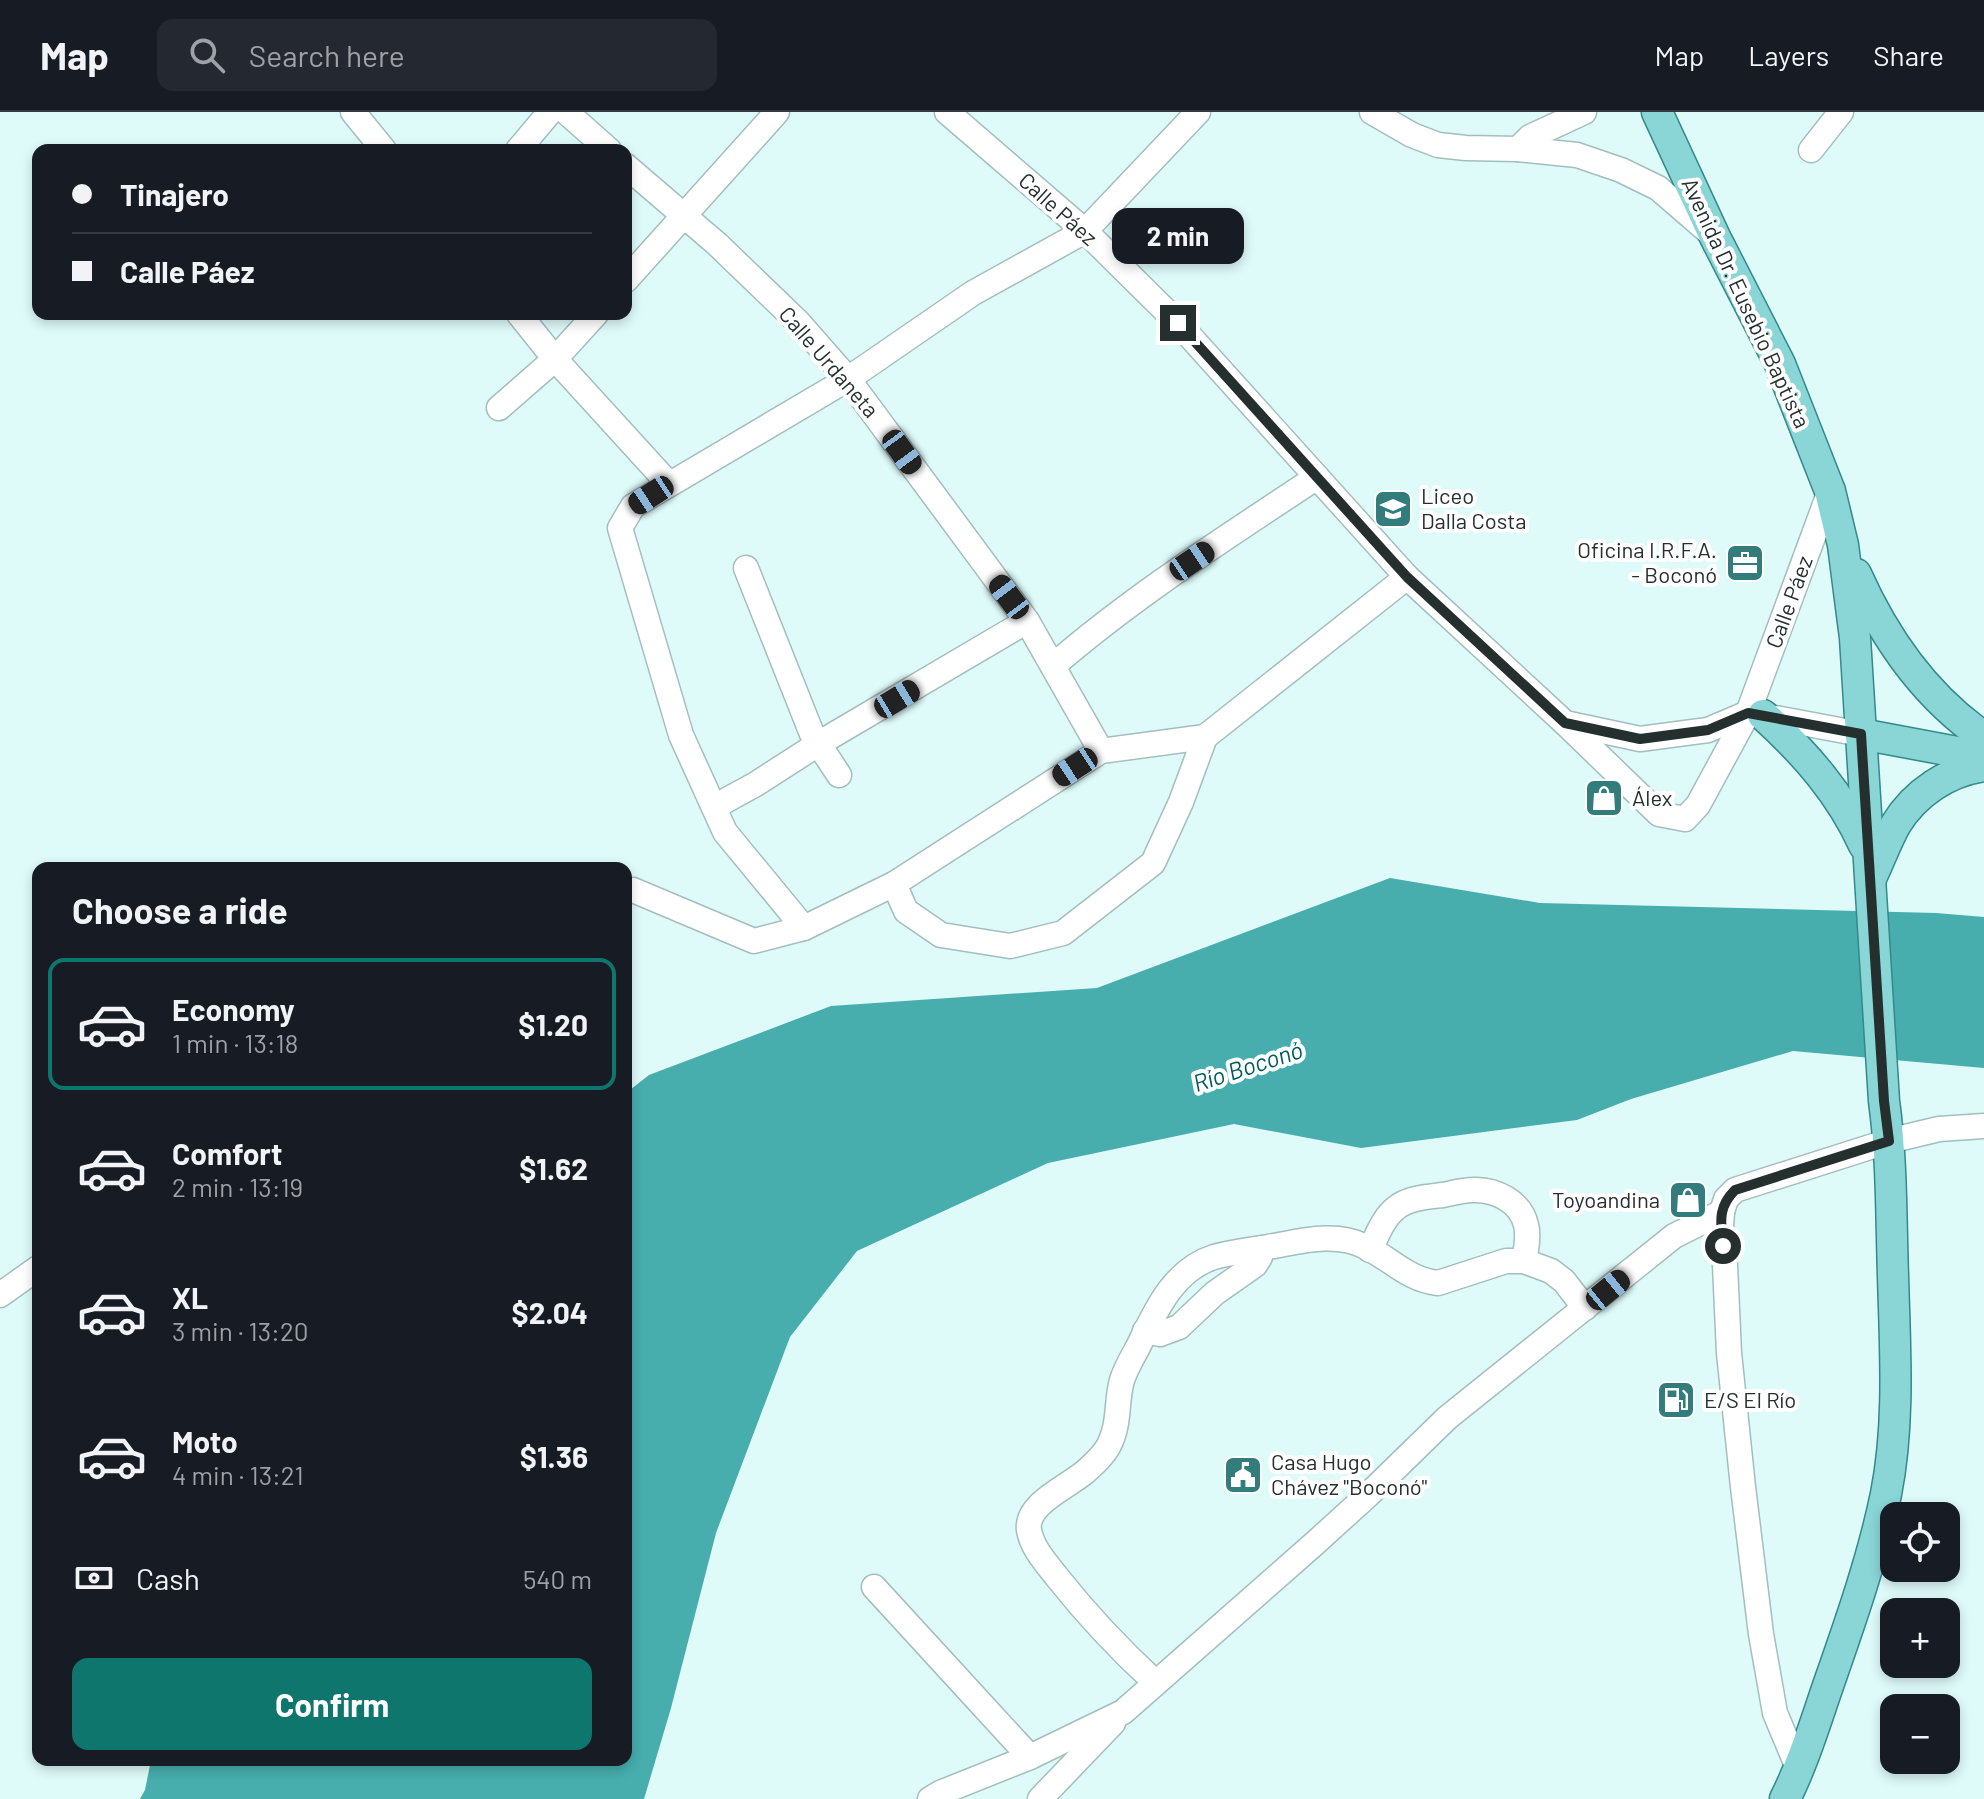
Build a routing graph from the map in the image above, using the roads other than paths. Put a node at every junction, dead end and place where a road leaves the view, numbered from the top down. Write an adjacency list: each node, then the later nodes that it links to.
1 (352, 112): 11 (street)
2 (550, 112): 12 (street)
3 (566, 112): 13 (street)
4 (777, 112): 17 (street)
5 (947, 112): 18 (street, Calle Páez)
6 (1198, 112): 18 (street)
7 (1372, 112): 14 (street)
8 (1584, 112): 14 (street)
9 (1657, 112): 19 (main road, Avenida Dr. Eusebio Baptista)
10 (1841, 112): 15 (street)
11 (379, 144)
12 (523, 144)
13 (602, 144)
14 (1518, 149): 19 (street)
15 (1811, 150)
16 (632, 171): 17 (street, Calle Urdaneta)
17 (683, 216): 20 (street); 24 (street, Calle Urdaneta)
18 (1085, 231): 24 (street); 26 (street, Calle Páez)
19 (1715, 237): 28 (main road, Avenida Dr. Eusebio Baptista)
20 (632, 273)
21 (524, 320): 23 (street)
22 (591, 320): 23 (street)
23 (555, 359): 25 (street); 27 (street)
24 (848, 379): 27 (street); 32 (street, Calle Urdaneta)
25 (499, 408)
26 (1317, 477): 31 (street, Calle Páez); 33 (street)
27 (669, 484): 44 (street)
28 (1830, 491): 29 (main road, Avenida Dr. Eusebio Baptista); 34 (street, Calle Páez)
29 (1843, 545): 36 (main road, Avenida Dr. Eusebio Baptista); 38 (main road)
30 (746, 568): 39 (street)
31 (1407, 577): 35 (street, Calle Páez); 37 (street)
32 (1027, 621): 33 (street, Calle Urdaneta); 39 (street)
33 (1053, 666): 40 (street, Calle Urdaneta)
34 (1755, 714): 35 (street); 35 (street, Calle Páez); 36 (street); 45 (main road)
35 (1565, 723)
36 (1861, 734): 41 (main road); 45 (main road, Avenida Dr. Eusebio Baptista)
37 (1205, 737): 40 (street); 46 (street)
38 (1984, 737)
39 (818, 744): 43 (street); 44 (street)
40 (1101, 751): 46 (street)
41 (1984, 757)
42 (1984, 766): 45 (main road)
43 (839, 775)
44 (714, 807): 48 (street)
45 (1870, 879): 50 (main road, Avenida Dr. Eusebio Baptista)
46 (894, 884): 48 (street)
47 (632, 890): 48 (street)
48 (804, 928)
49 (1984, 1126): 50 (street)
50 (1889, 1141): 51 (street); 63 (main road, Avenida Dr. Eusebio Baptista)
51 (1722, 1212): 57 (street); 63 (street)
52 (1262, 1248): 53 (street); 58 (street); 58 (street)
53 (1370, 1250): 54 (street); 54 (street)
54 (1524, 1261): 57 (street)
55 (32, 1272): 56 (street)
56 (0, 1295)
57 (1585, 1308): 60 (street)
58 (1145, 1331): 60 (street)
59 (874, 1587): 62 (street)
60 (1156, 1683): 61 (street)
61 (1123, 1712): 62 (street); 65 (street)
62 (1030, 1757): 64 (street)
63 (1799, 1770): 66 (main road, Avenida Dr. Eusebio Baptista)
64 (930, 1799)
65 (1040, 1799)
66 (1785, 1799)

